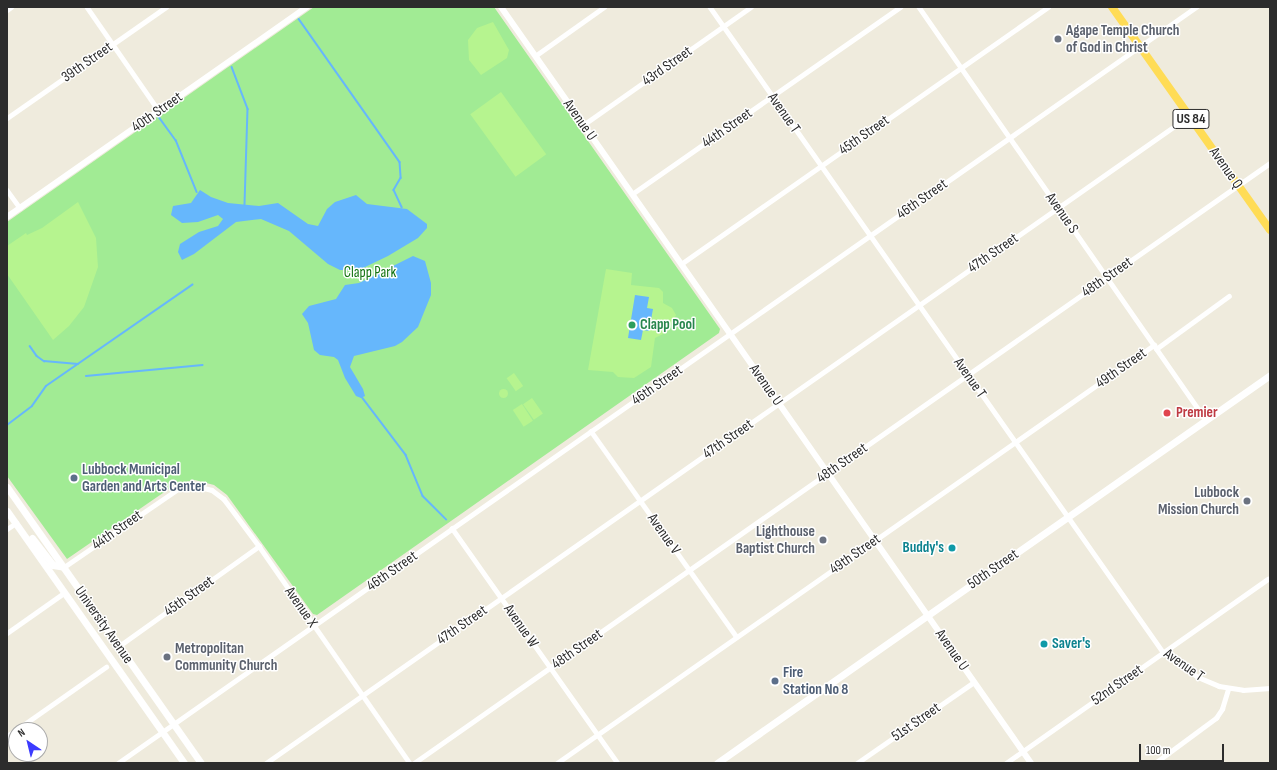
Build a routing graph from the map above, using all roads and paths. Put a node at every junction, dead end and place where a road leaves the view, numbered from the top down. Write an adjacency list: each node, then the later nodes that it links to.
1 (11, 7): 15 (street)
2 (87, 7): 18 (street)
3 (166, 7): 18 (street, 39th Street)
4 (295, 7): 16 (street)
5 (307, 7): 16 (street, 40th Street)
6 (501, 7): 20 (street, Avenue U)
7 (604, 7): 20 (street)
8 (710, 7): 17 (street, Avenue T)
9 (751, 7): 17 (street, 43rd Street)
10 (900, 7): 22 (street, 44th Street)
11 (919, 7): 21 (street, Avenue S)
12 (1048, 7): 21 (street, 45th Street)
13 (1112, 7): 19 (highway, Avenue Q / US 84)
14 (1196, 7): 19 (street, 46th Street)
15 (7, 10)
16 (299, 13): 23 (street, 40th Street)
17 (724, 26): 22 (street, Avenue T); 26 (street, 43rd Street)
18 (113, 44): 23 (street); 25 (street, 39th Street)
19 (1140, 46): 24 (highway, Avenue Q / US 84); 27 (street, 46th Street)
20 (535, 56): 26 (street, Avenue U)
21 (961, 68): 27 (street, Avenue S); 29 (street, 45th Street)
22 (772, 96): 29 (street, Avenue T); 32 (street, 44th Street)
23 (159, 111): 33 (street, 40th Street)
24 (1189, 116): 30 (highway, Avenue Q / US 84); 34 (street, 47th Street)
25 (7, 118)
26 (584, 125): 32 (street, Avenue U)
27 (1010, 138): 34 (street, Avenue S); 37 (street, 46th Street)
28 (1270, 163): 30 (street, 48th Street)
29 (821, 166): 37 (street, Avenue T); 38 (street, 45th Street)
30 (1238, 185): 36 (highway, Avenue Q / US 84); 39 (street, 48th Street)
31 (7, 190): 33 (street)
32 (632, 194): 38 (street, Avenue U)
33 (20, 208): 35 (street, 40th Street)
34 (1058, 208): 39 (street, Avenue S); 41 (street, 47th Street)
35 (7, 217)
36 (1270, 230)
37 (870, 236): 41 (street, Avenue T); 42 (street, 46th Street)
38 (681, 264): 42 (street, Avenue U)
39 (1107, 277): 43 (street, Avenue S); 44 (street, 48th Street)
40 (1229, 296): 43 (street, 49th Street)
41 (918, 306): 44 (street, Avenue T); 46 (street, 47th Street)
42 (730, 334): 46 (street, Avenue U); 48 (street, 46th Street)
43 (1155, 347): 47 (street, Avenue S); 49 (street, 49th Street)
44 (968, 375): 49 (street, Avenue T); 50 (street, 48th Street)
45 (1270, 375): 47 (main road, 50th Street)
46 (779, 403): 50 (street, Avenue U); 54 (street, 47th Street)
47 (1206, 420): 57 (main road, 50th Street)
48 (591, 431): 54 (street, Avenue V); 59 (street, 46th Street)
49 (1015, 442): 57 (street, Avenue T); 61 (street, 49th Street)
50 (828, 473): 61 (street, Avenue U); 64 (street, 48th Street)
51 (7, 487): 56 (main road, University Avenue)
52 (171, 493): 62 (street, Avenue X); 63 (street, 44th Street)
53 (7, 495): 56 (main road)
54 (640, 501): 64 (street, Avenue V); 67 (street, 47th Street)
55 (7, 510): 58 (main road, University Avenue)
56 (26, 515): 63 (main road, University Avenue)
57 (1067, 517): 68 (main road, 50th Street); 73 (street, Avenue T)
58 (16, 523): 60 (street); 63 (main road); 66 (main road, University Avenue)
59 (452, 528): 67 (street, Avenue W); 69 (street, 46th Street)
60 (7, 529)
61 (875, 540): 68 (street, Avenue U); 71 (street, 49th Street)
62 (259, 546): 69 (street, Avenue X); 72 (street, 45th Street)
63 (64, 567): 72 (main road, University Avenue)
64 (689, 570): 71 (street, Avenue V); 75 (street, 48th Street)
65 (1268, 579): 73 (street, 52nd Street)
66 (64, 593): 70 (street); 82 (main road, University Avenue)
67 (502, 598): 75 (street, Avenue W); 79 (street, 47th Street)
68 (927, 615): 76 (street, Avenue U); 93 (main road, 50th Street)
69 (314, 625): 79 (street, Avenue X); 81 (street, 46th Street)
70 (7, 633)
71 (737, 637): 83 (street, 49th Street)
72 (119, 646): 81 (main road, University Avenue)
73 (1163, 652): 78 (street, Avenue T); 84 (street, 52nd Street)
74 (106, 667): 80 (street)
75 (551, 667): 83 (street, Avenue W); 90 (street, 48th Street)
76 (974, 682): 84 (street, Avenue U); 94 (street, 51st Street)
77 (1270, 688): 78 (street, Avenue T)
78 (1228, 689): 97 (street)
79 (363, 695): 88 (street, 47th Street); 89 (street, Avenue X)
80 (27, 722)
81 (174, 724): 82 (street, 46th Street); 87 (main road, University Avenue)
82 (162, 732): 85 (street, 46th Street); 86 (main road, University Avenue)
83 (598, 734): 91 (street, 49th Street); 92 (street, Avenue W)
84 (1023, 751): 95 (street, 52nd Street); 96 (street, Avenue U)
85 (118, 763)
86 (184, 763)
87 (201, 763)
88 (266, 763)
89 (410, 763)
90 (414, 763)
91 (557, 763)
92 (618, 763)
93 (716, 763)
94 (858, 763)
95 (1006, 763)
96 (1031, 763)
97 (1155, 763)

